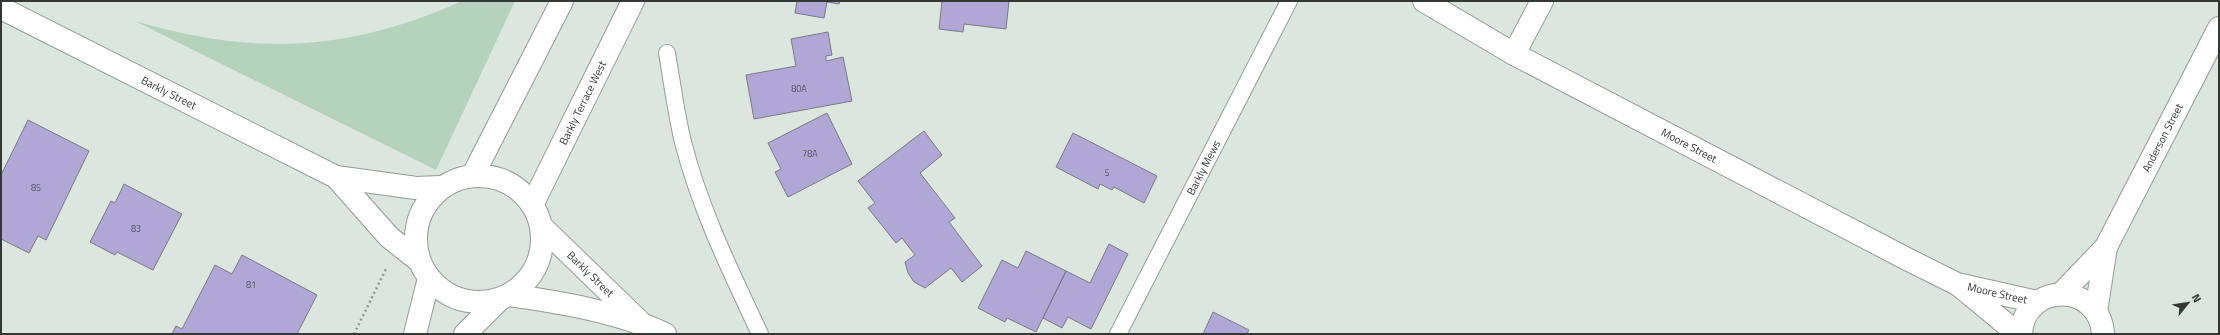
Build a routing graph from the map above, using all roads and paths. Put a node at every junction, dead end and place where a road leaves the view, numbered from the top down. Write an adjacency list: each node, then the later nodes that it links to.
1 (562, 1): 10 (street)
2 (633, 1): 13 (street, Barkly Terrace West)
3 (1289, 1): 29 (lane, Barkly Mews)
4 (1424, 1): 9 (street, Moore Street)
5 (1542, 1): 9 (street)
6 (1, 8): 11 (street, Barkly Street)
7 (2219, 28): 15 (street, Anderson Street)
8 (667, 53): 28 (lane)
9 (1514, 54): 18 (street, Moore Street)
10 (473, 175): 12 (street); 13 (street)
11 (336, 177): 12 (street, Barkly Street); 17 (street, Barkly Street)
12 (441, 187): 17 (street)
13 (532, 205): 14 (street)
14 (541, 226): 20 (street); 23 (street, Barkly Street)
15 (2106, 247): 19 (street, Anderson Street); 22 (street, Anderson Street)
16 (390, 263): 24 (path)
17 (424, 269): 20 (street); 25 (street)
18 (1957, 284): 21 (street, Moore Street); 30 (street, Moore Street)
19 (2061, 294): 21 (street); 22 (street)
20 (504, 297): 23 (street, Barkly Street); 26 (street)
21 (2037, 302): 30 (street)
22 (2096, 312): 31 (street)
23 (640, 322): 27 (street, Barkly Street)
24 (354, 334)
25 (415, 334)
26 (465, 334)
27 (665, 334)
28 (760, 334)
29 (1118, 334)
30 (2019, 334)
31 (2103, 334)

